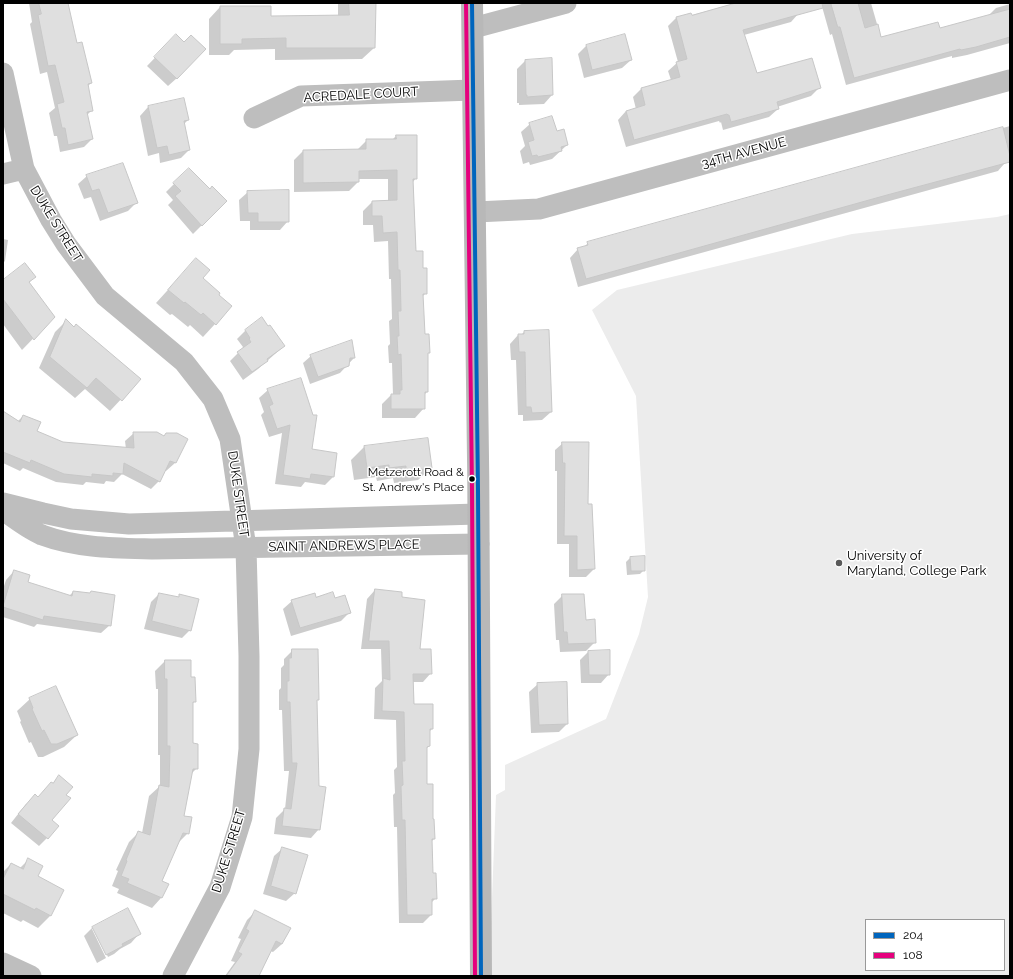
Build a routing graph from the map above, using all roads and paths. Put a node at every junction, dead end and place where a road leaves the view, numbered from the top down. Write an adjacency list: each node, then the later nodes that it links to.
1 (472, 3): 3 (street)
2 (566, 3): 3 (street)
3 (472, 28): 6 (street)
4 (3, 73): 8 (street, DUKE STREET)
5 (1010, 80): 10 (street, 34TH AVENUE)
6 (472, 90): 7 (street, ACREDALE COURT); 10 (street)
7 (254, 118)
8 (24, 169): 9 (street); 14 (street, DUKE STREET)
9 (3, 174)
10 (476, 212): 13 (street)
11 (3, 503): 14 (street, SAINT ANDREWS PLACE)
12 (3, 510): 16 (street, SAINT ANDREWS PLACE)
13 (478, 514): 14 (street, SAINT ANDREWS PLACE); 15 (street)
14 (243, 521): 16 (street, DUKE STREET)
15 (479, 544): 16 (street, SAINT ANDREWS PLACE); 20 (street)
16 (246, 548): 19 (street, DUKE STREET)
17 (3, 963): 18 (street)
18 (31, 976)
19 (173, 976)
20 (481, 976)

